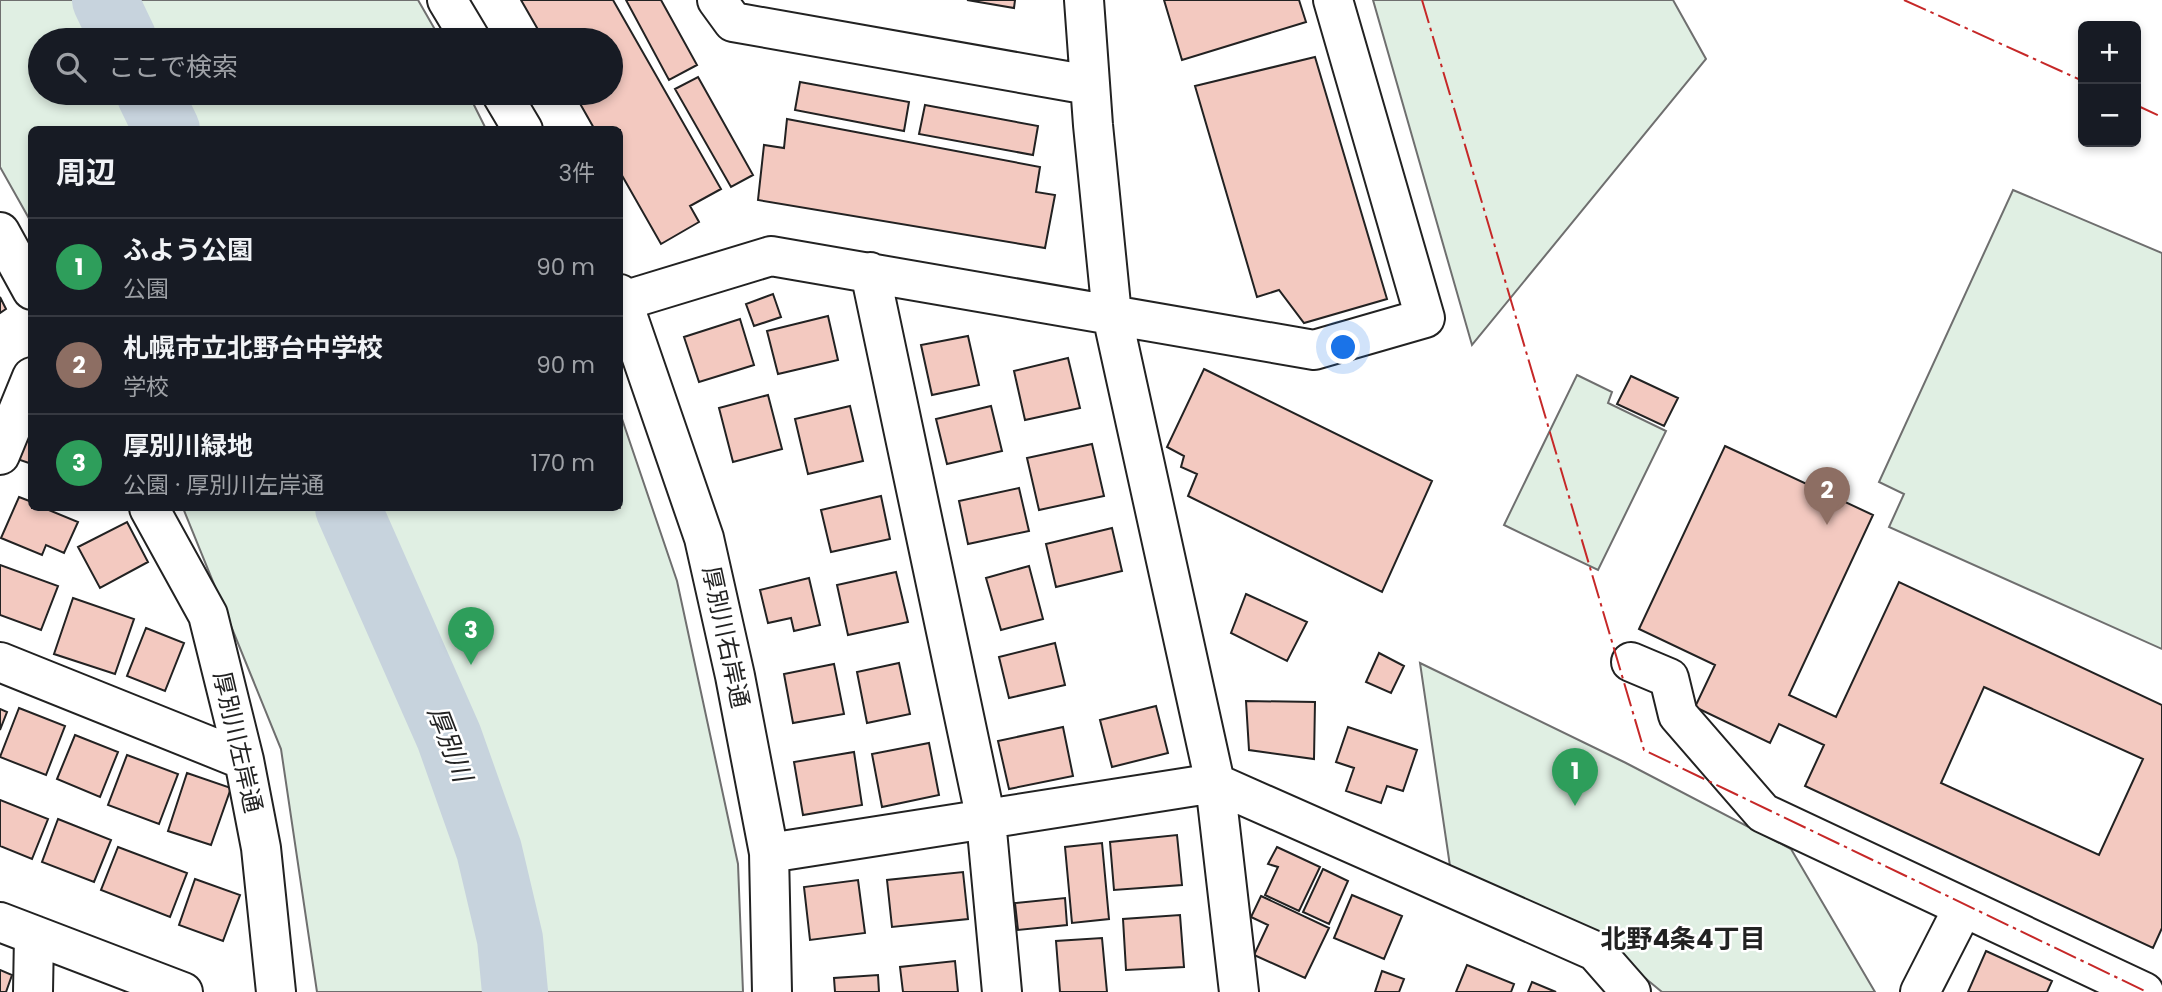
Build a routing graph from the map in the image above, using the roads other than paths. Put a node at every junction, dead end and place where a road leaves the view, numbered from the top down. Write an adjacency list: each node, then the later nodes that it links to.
1 (447, 0): 5 (street)
2 (717, 0): 6 (street)
3 (1084, 0): 6 (street)
4 (1333, 0): 14 (street)
5 (464, 28)
6 (1089, 85): 14 (street)
7 (508, 105): 8 (street)
8 (521, 126)
9 (0, 232): 11 (street)
10 (870, 272): 12 (street); 14 (street); 22 (street)
11 (28, 283)
12 (623, 298)
13 (623, 301): 23 (street, 厚別川右岸通)
14 (1112, 315): 21 (street)
15 (28, 387): 16 (street)
16 (0, 455)
17 (151, 511): 20 (street, 厚別川左岸通)
18 (0, 662): 20 (street)
19 (1631, 663): 24 (street)
20 (244, 760): 29 (street, 厚別川左岸通)
21 (1215, 783): 22 (street); 32 (street); 33 (street)
22 (986, 820): 23 (street); 31 (street)
23 (769, 853): 30 (street, 厚別川右岸通)
24 (1963, 908): 34 (street); 35 (street)
25 (17, 928): 27 (street); 28 (street)
26 (2162, 989): 36 (street)
27 (33, 992)
28 (183, 992)
29 (276, 992)
30 (772, 992)
31 (1002, 992)
32 (1238, 992)
33 (1631, 992)
34 (1920, 992)
35 (2144, 992)
36 (2156, 992)

